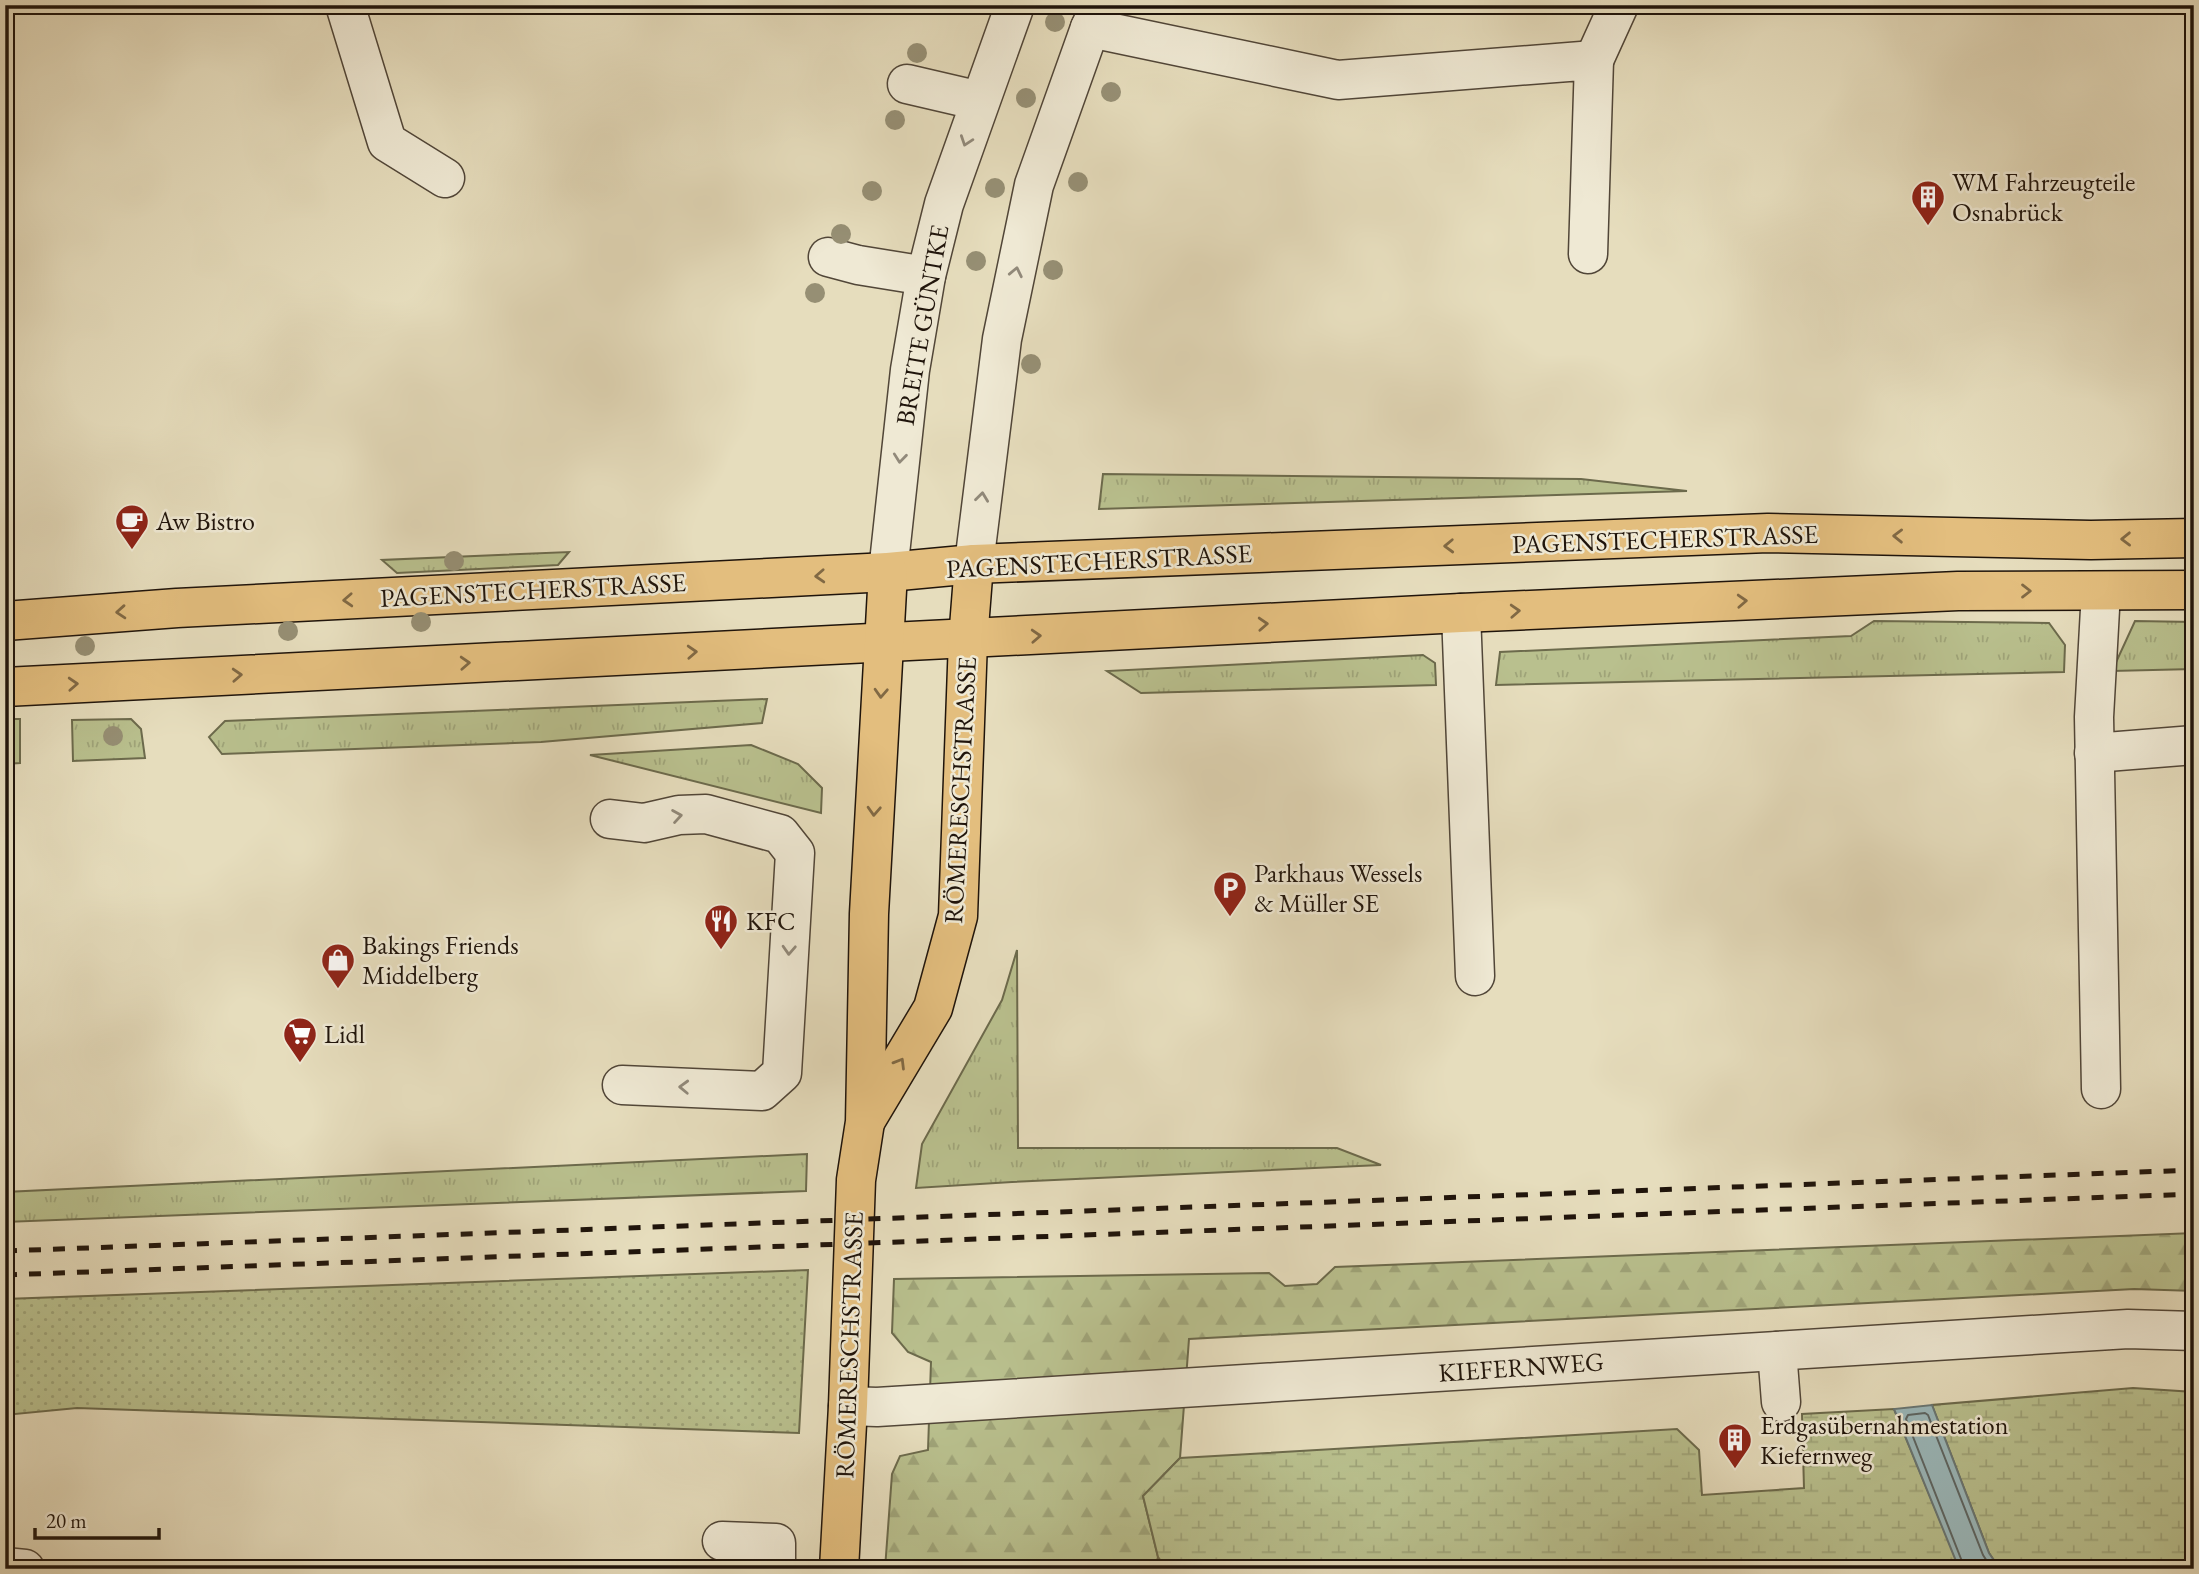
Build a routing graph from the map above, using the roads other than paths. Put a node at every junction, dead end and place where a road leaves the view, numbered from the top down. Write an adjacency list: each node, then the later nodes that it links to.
1 (345, 5): 8 (street)
2 (1015, 5): 7 (street, BREITE GÜNTKE)
3 (1619, 5): 5 (street)
4 (1095, 17): 5 (street); 13 (street, one-way to 4)
5 (1594, 60): 9 (street)
6 (907, 84): 7 (street)
7 (980, 101): 11 (street, BREITE GÜNTKE, one-way to 11)
8 (445, 178)
9 (1588, 254)
10 (828, 257): 11 (street)
11 (926, 276): 14 (street, BREITE GÜNTKE, one-way to 14)
12 (2194, 538): 13 (main road, PAGENSTECHERSTRASSE, one-way to 13)
13 (974, 565): 14 (main road, PAGENSTECHERSTRASSE); 19 (main road, RÖMERESCHSTRASSE)
14 (888, 572): 18 (main road, PAGENSTECHERSTRASSE, one-way to 18); 20 (main road, RÖMERESCHSTRASSE)
15 (2194, 590): 16 (main road)
16 (2101, 591): 17 (main road, one-way to 16); 23 (street)
17 (1461, 613): 19 (main road, one-way to 17); 25 (street)
18 (5, 621)
19 (968, 639): 20 (main road); 28 (main road, RÖMERESCHSTRASSE, one-way to 19)
20 (884, 642): 21 (main road, one-way to 20); 28 (main road, RÖMERESCHSTRASSE, one-way to 28)
21 (5, 688)
22 (2194, 745): 23 (street)
23 (2094, 752): 27 (street)
24 (610, 819): 26 (street, one-way to 26)
25 (1475, 976)
26 (622, 1085)
27 (2101, 1089)
28 (865, 1122): 32 (main road, RÖMERESCHSTRASSE)
29 (2194, 1331): 30 (street, KIEFERNWEG)
30 (1777, 1351): 31 (street); 32 (street, KIEFERNWEG)
31 (1781, 1402)
32 (848, 1406): 37 (main road, RÖMERESCHSTRASSE)
33 (722, 1541): 36 (street)
34 (5, 1567): 35 (street)
35 (24, 1569)
36 (776, 1569)
37 (839, 1569)

